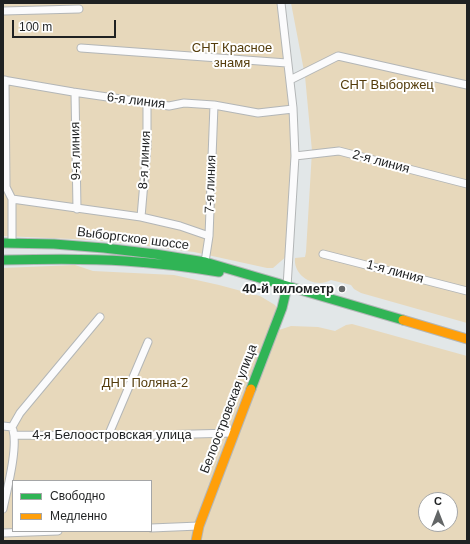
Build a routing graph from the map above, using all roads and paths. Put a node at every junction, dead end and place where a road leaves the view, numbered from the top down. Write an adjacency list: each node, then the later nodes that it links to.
1 (281, 3): 5 (street)
2 (79, 9): 3 (street)
3 (3, 11)
4 (81, 48): 5 (street)
5 (287, 63): 7 (street)
6 (4, 80): 9 (street, 6-я линия); 15 (street)
7 (290, 80): 8 (street); 12 (street)
8 (467, 85)
9 (75, 93): 10 (street, 6-я линия); 17 (street, 9-я линия)
10 (147, 103): 11 (street, 6-я линия); 18 (street, 8-я линия)
11 (214, 105): 12 (street, 6-я линия); 19 (street, 7-я линия)
12 (293, 110): 13 (street)
13 (295, 156): 14 (street, 2-я линия); 25 (street)
14 (467, 184)
15 (4, 187): 16 (street)
16 (12, 199): 17 (street); 20 (street)
17 (77, 209): 18 (street)
18 (141, 217): 19 (street)
19 (209, 236): 23 (street, 7-я линия)
20 (8, 243): 23 (main road, Выборгское шоссе)
21 (323, 254): 26 (street, 1-я линия)
22 (3, 260): 24 (main road, Выборгское шоссе)
23 (206, 262): 24 (main road, Выборгское шоссе)
24 (257, 278): 25 (main road, Выборгское шоссе)
25 (286, 287): 28 (main road, Выборгское шоссе); 32 (main road, Белоостровская улица)
26 (467, 291)
27 (100, 317): 31 (street)
28 (467, 339)
29 (148, 342): 34 (street)
30 (3, 426): 31 (street)
31 (12, 427): 33 (street)
32 (233, 433): 34 (street, 4-я Белоостровская улица); 36 (main road, Белоостровская улица)
33 (14, 435): 34 (street, 4-я Белоостровская улица); 35 (street)
34 (108, 436)
35 (3, 509)
36 (199, 526): 37 (street); 40 (main road, Белоостровская улица)
37 (152, 528)
38 (30, 532): 39 (street)
39 (3, 533)
40 (196, 541)

